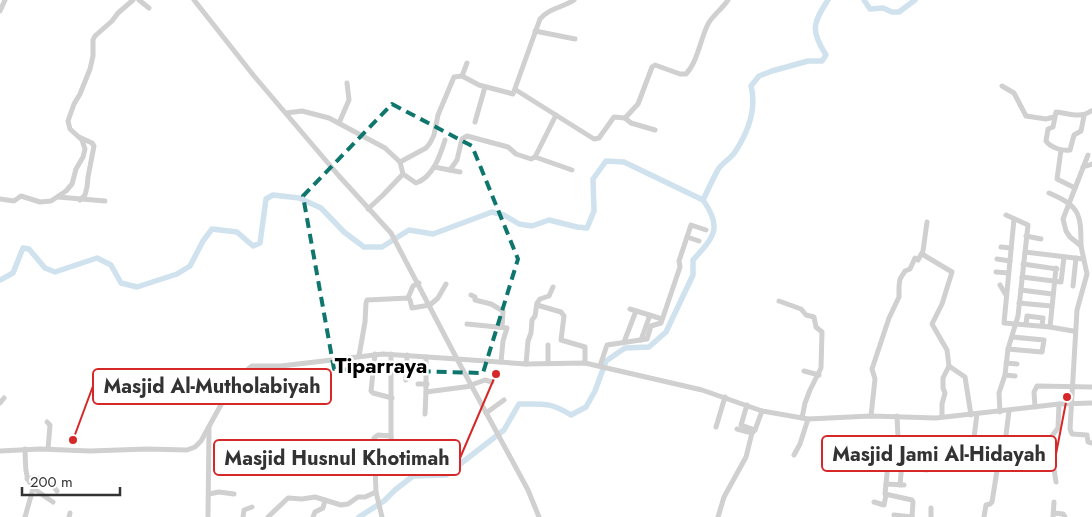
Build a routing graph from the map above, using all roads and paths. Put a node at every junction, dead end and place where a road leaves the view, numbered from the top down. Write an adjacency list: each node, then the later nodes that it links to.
1 (5, 0): 8 (street)
2 (133, 0): 26 (street)
3 (139, 0): 7 (street)
4 (194, 0): 18 (street)
5 (574, 0): 9 (street)
6 (728, 0): 22 (street)
7 (149, 8)
8 (0, 11)
9 (534, 31): 10 (street); 16 (street)
10 (575, 39)
11 (468, 63): 12 (street)
12 (462, 76): 15 (street); 31 (street)
13 (347, 83): 24 (street)
14 (1002, 86): 21 (street)
15 (485, 87): 16 (street); 23 (street)
16 (516, 90): 19 (street)
17 (1091, 111): 20 (street)
18 (286, 113): 24 (street); 46 (street)
19 (556, 115): 22 (street); 30 (street)
20 (1084, 116): 21 (street); 28 (street)
21 (1054, 117): 28 (street)
22 (625, 118): 25 (street)
23 (475, 122)
24 (339, 123): 31 (street)
25 (655, 130)
26 (79, 137): 41 (street); 43 (street)
27 (445, 140): 33 (street)
28 (1061, 150): 39 (street)
29 (1088, 155): 34 (street)
30 (535, 157): 35 (street); 36 (street)
31 (400, 162): 38 (street)
32 (1092, 164): 34 (street)
33 (434, 167): 35 (street); 38 (street)
34 (1083, 167): 39 (street)
35 (450, 170): 37 (street)
36 (572, 170)
37 (460, 172)
38 (403, 174): 46 (street)
39 (1075, 188): 45 (street)
40 (1049, 193): 45 (street)
41 (58, 197): 42 (street); 43 (street)
42 (0, 199)
43 (80, 200): 44 (street)
44 (105, 201)
45 (1069, 203): 55 (street); 55 (street)
46 (368, 208): 72 (street)
47 (1006, 215): 48 (street)
48 (1014, 219): 51 (street); 57 (street)
49 (926, 222): 59 (street)
50 (706, 230): 52 (street)
51 (1026, 236): 53 (street); 58 (street)
52 (687, 237): 54 (street); 88 (street)
53 (1041, 239)
54 (699, 241)
55 (1081, 246): 62 (street)
56 (1001, 247): 57 (street)
57 (1011, 248): 64 (street)
58 (1025, 252): 60 (street); 65 (street)
59 (922, 254): 111 (street); 139 (street)
60 (1064, 257): 61 (street); 67 (street)
61 (1076, 258): 62 (street); 76 (street)
62 (1083, 258): 122 (street)
63 (997, 259): 64 (street)
64 (1010, 261): 69 (street)
65 (1023, 264): 66 (street); 70 (street)
66 (1056, 268): 67 (street); 71 (street)
67 (1062, 269): 71 (street)
68 (996, 272): 69 (street)
69 (1008, 273): 75 (street)
70 (1022, 277): 71 (street); 77 (street)
71 (1054, 281): 78 (street)
72 (419, 283): 81 (street); 84 (street)
73 (446, 284): 84 (street)
74 (553, 286): 85 (street)
75 (1007, 286): 80 (street); 80 (street)
76 (1073, 286)
77 (1020, 290): 78 (street); 83 (street)
78 (1052, 294): 86 (street)
79 (470, 295): 91 (street)
80 (1006, 295): 89 (street)
81 (408, 298): 84 (street); 102 (street)
82 (779, 301): 114 (street)
83 (1019, 303): 86 (street); 89 (street)
84 (430, 305): 104 (street)
85 (536, 305): 106 (street); 108 (street)
86 (1051, 306): 92 (street)
87 (650, 315): 88 (street); 95 (street); 96 (street)
88 (662, 319): 95 (street)
89 (1017, 323): 92 (street); 94 (street)
90 (467, 324): 91 (street)
91 (502, 327): 105 (street)
92 (1050, 327): 93 (street)
93 (1073, 331)
94 (1012, 337): 98 (street); 98 (street)
95 (641, 340): 96 (street)
96 (624, 342): 112 (street)
97 (548, 345): 109 (street)
98 (1008, 349): 107 (street)
99 (375, 354): 100 (street); 102 (street); 126 (street)
100 (391, 354): 101 (street); 126 (street)
101 (407, 355): 103 (street); 117 (street)
102 (359, 356): 145 (street)
103 (426, 357): 104 (street); 120 (street)
104 (457, 358): 105 (street); 121 (street)
105 (501, 362): 108 (street)
106 (585, 363): 109 (street); 112 (street)
107 (1006, 363): 110 (street); 115 (street)
108 (526, 364): 109 (street)
109 (548, 364)
110 (1017, 364)
111 (950, 366): 138 (street); 141 (street)
112 (601, 367): 125 (street)
113 (804, 370): 114 (street)
114 (818, 375): 142 (street)
115 (1004, 375): 116 (street); 135 (street)
116 (1015, 376)
117 (406, 380)
118 (492, 382): 121 (street)
119 (418, 384): 120 (street)
120 (427, 384): 124 (street)
121 (472, 385): 124 (street); 136 (street)
122 (1073, 386): 123 (street); 128 (street); 132 (street)
123 (1092, 387)
124 (426, 392): 137 (street)
125 (725, 397): 131 (street); 144 (street)
126 (392, 398): 148 (street)
127 (504, 400): 136 (street)
128 (1071, 403): 129 (street); 130 (street); 149 (street)
129 (1092, 403)
130 (1059, 404): 132 (street); 163 (street)
131 (747, 405): 133 (street); 147 (street)
132 (1035, 407): 134 (street)
133 (762, 411): 142 (street); 147 (street)
134 (1009, 411): 135 (street); 189 (street)
135 (1000, 412): 138 (street)
136 (486, 413): 185 (street)
137 (425, 414)
138 (974, 414): 141 (street); 150 (street)
139 (871, 416): 140 (street); 142 (street)
140 (897, 416): 141 (street); 151 (street)
141 (942, 417)
142 (805, 419): 155 (street)
143 (47, 422): 152 (street)
144 (716, 427)
145 (209, 428): 152 (street); 168 (street)
146 (737, 429): 147 (street)
147 (754, 432): 186 (street)
148 (391, 436): 160 (street); 167 (street)
149 (1092, 443)
150 (973, 445)
151 (899, 448): 156 (street); 159 (street)
152 (48, 449): 153 (street)
153 (25, 450): 154 (street); 162 (street)
154 (0, 451)
155 (794, 455)
156 (913, 455): 157 (street); 161 (street)
157 (928, 456)
158 (880, 460): 159 (street)
159 (899, 460): 164 (street); 164 (street)
160 (393, 464)
161 (926, 470)
162 (27, 479): 165 (street); 166 (street)
163 (1056, 482)
164 (886, 484): 170 (street)
165 (34, 489): 172 (street); 179 (street)
166 (58, 491)
167 (376, 492): 171 (street); 184 (street)
168 (209, 494): 169 (street); 180 (street)
169 (234, 494)
170 (886, 495): 173 (street); 187 (street)
171 (325, 500): 182 (street); 183 (street)
172 (53, 502)
173 (874, 502)
174 (1054, 502): 177 (street)
175 (252, 507): 181 (street)
176 (931, 508): 188 (street)
177 (1054, 515): 190 (street)
178 (894, 516): 187 (street)
179 (25, 517)
180 (208, 517)
181 (243, 517)
182 (268, 517)
183 (313, 517)
184 (382, 517)
185 (539, 517)
186 (718, 517)
187 (912, 517)
188 (931, 517)
189 (984, 517)
190 (1065, 517)

